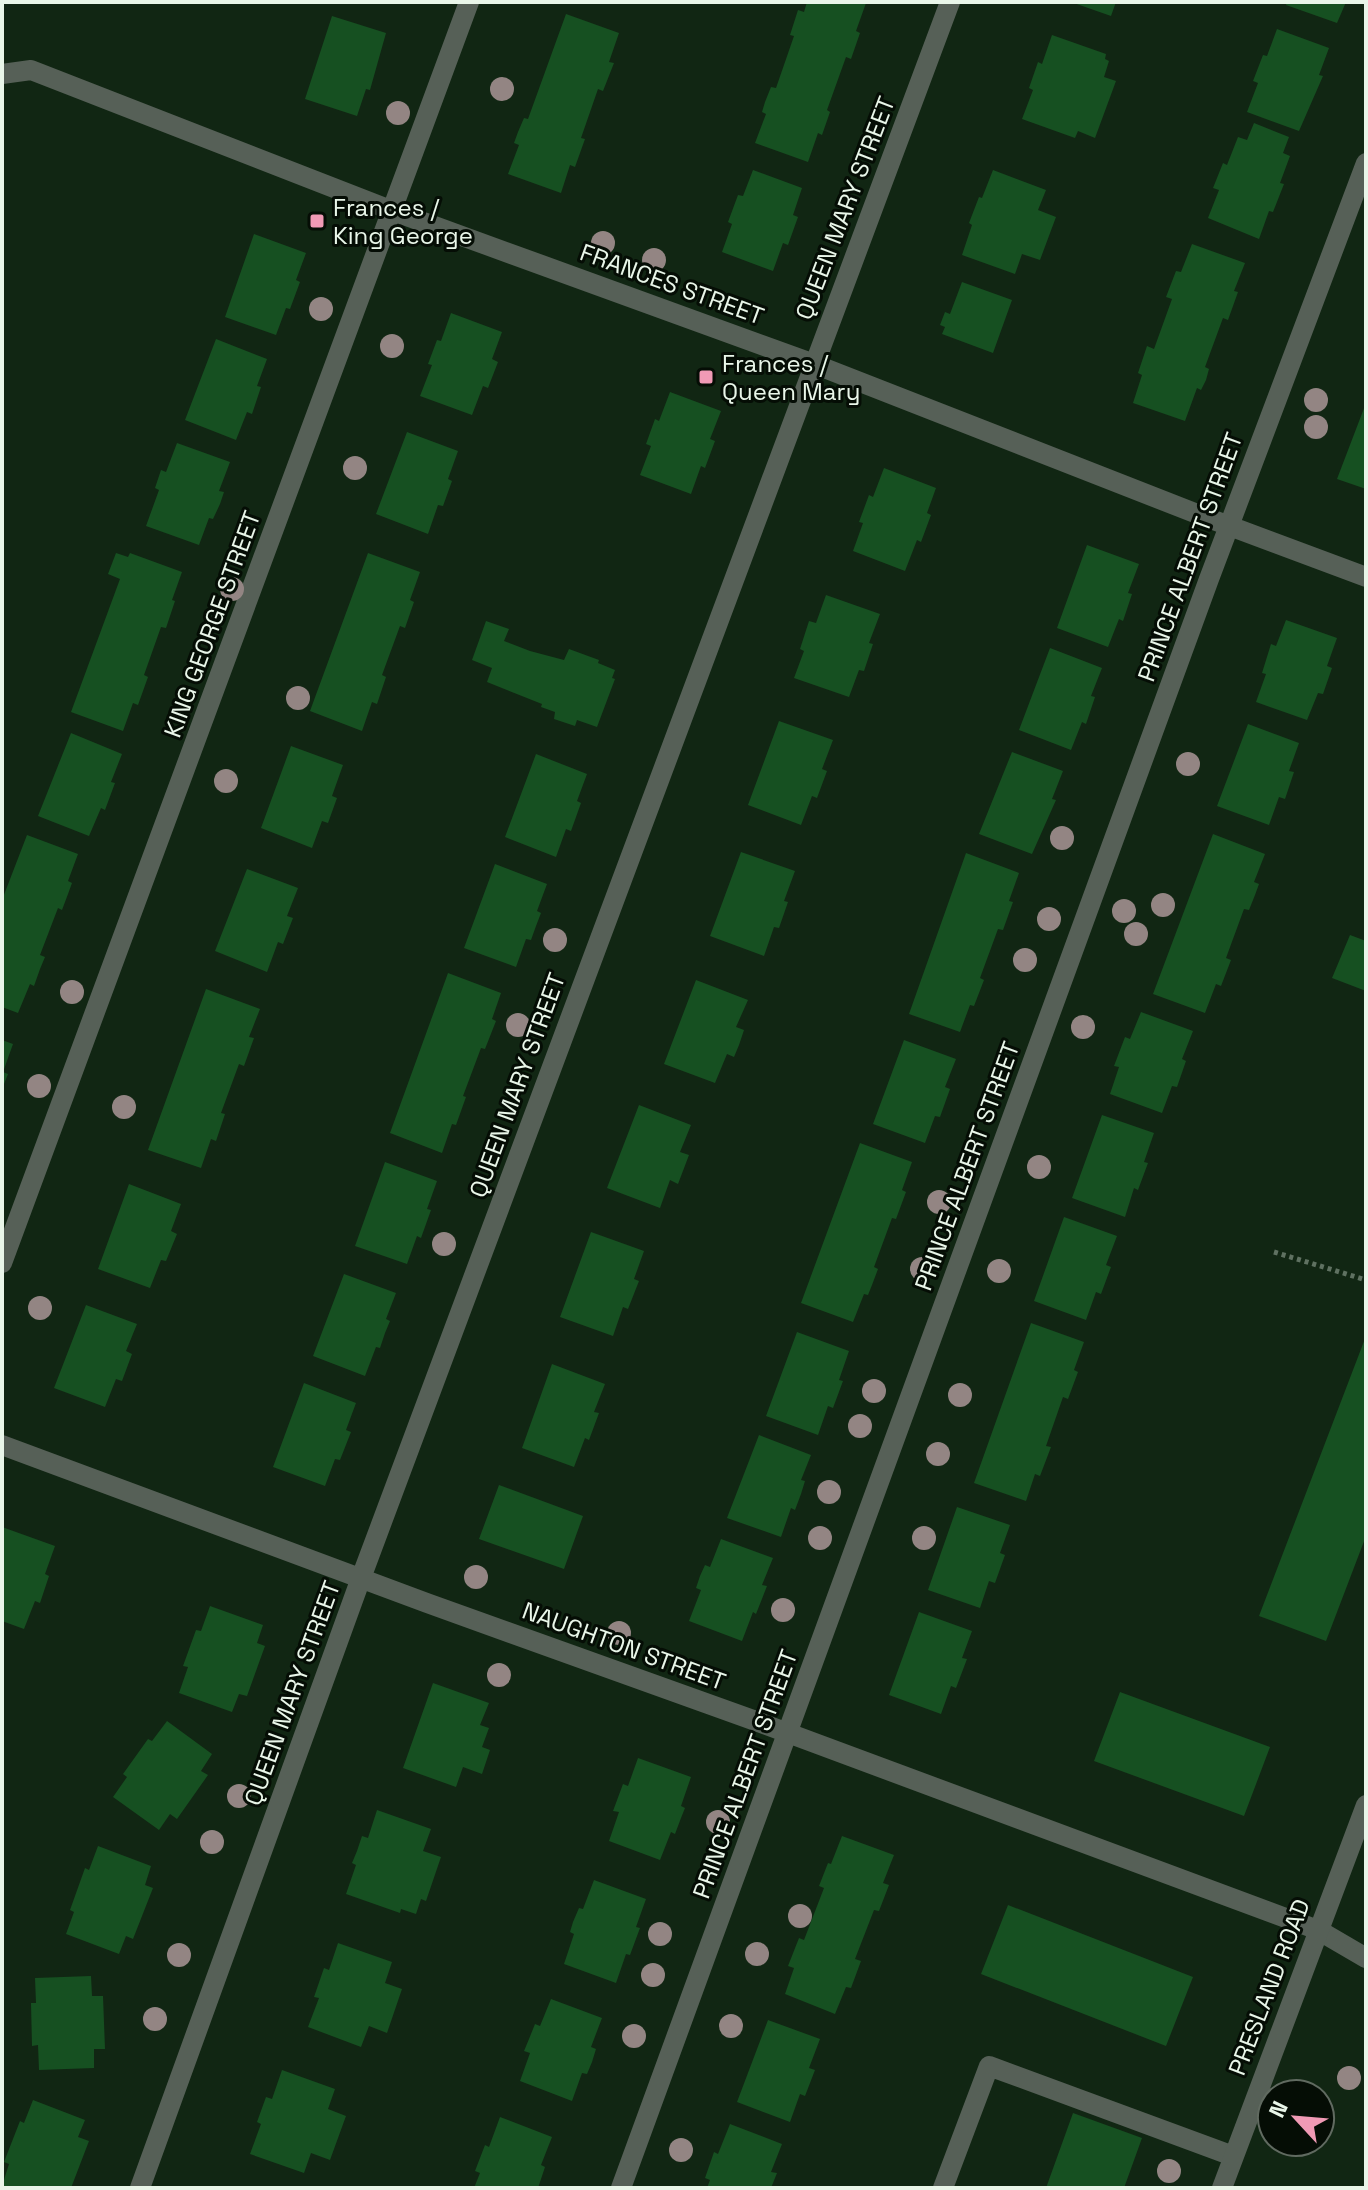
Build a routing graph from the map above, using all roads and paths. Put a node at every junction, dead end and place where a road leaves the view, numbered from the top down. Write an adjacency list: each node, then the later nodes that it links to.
1 (469, 2): 5 (street, KING GEORGE STREET)
2 (950, 2): 6 (street, QUEEN MARY STREET)
3 (2, 74): 5 (street, FRANCES STREET)
4 (1366, 163): 7 (street, PRINCE ALBERT STREET)
5 (393, 211): 6 (street, FRANCES STREET); 10 (street, KING GEORGE STREET)
6 (814, 364): 7 (street, FRANCES STREET); 13 (street, QUEEN MARY STREET)
7 (1228, 526): 8 (street, FRANCES STREET); 14 (street, PRINCE ALBERT STREET)
8 (1366, 577)
9 (1274, 1252): 11 (path)
10 (2, 1263)
11 (1366, 1280)
12 (2, 1445): 13 (street, NAUGHTON STREET)
13 (361, 1578): 14 (street, NAUGHTON STREET); 19 (street, QUEEN MARY STREET)
14 (788, 1733): 16 (street, NAUGHTON STREET); 20 (street, PRINCE ALBERT STREET)
15 (1366, 1805): 16 (street, PRESLAND ROAD)
16 (1318, 1930): 17 (street, NAUGHTON STREET); 18 (street, PRESLAND ROAD)
17 (1366, 1958)
18 (1233, 2156): 21 (street); 22 (street, PRESLAND ROAD)
19 (140, 2188)
20 (621, 2188)
21 (943, 2188)
22 (1222, 2188)

